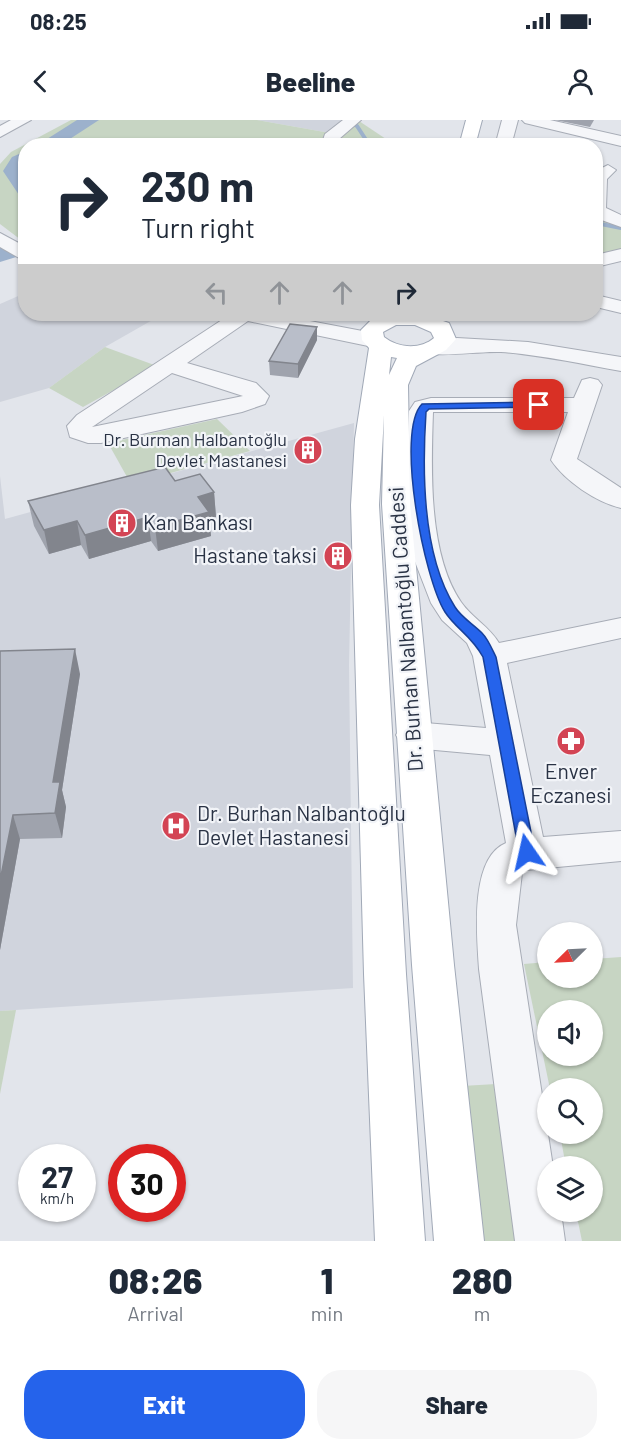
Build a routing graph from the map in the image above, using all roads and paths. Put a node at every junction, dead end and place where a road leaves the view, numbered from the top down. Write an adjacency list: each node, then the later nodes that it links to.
1 (23, 120): 7 (street)
2 (353, 120): 8 (street)
3 (474, 120): 9 (main road)
4 (486, 120): 10 (main road)
5 (510, 120): 11 (street)
6 (530, 120): 12 (street)
7 (0, 132)
8 (331, 138)
9 (469, 138)
10 (482, 138)
11 (504, 138)
12 (621, 141)
13 (603, 214): 14 (street)
14 (621, 221)
15 (2, 241): 16 (street)
16 (18, 251)
17 (621, 255): 18 (street)
18 (603, 259)
19 (603, 303): 20 (street)
20 (621, 307)
21 (234, 321): 28 (street)
22 (303, 321): 25 (street)
23 (411, 321): 25 (main road)
24 (420, 321): 26 (main road)
25 (385, 328): 26 (main road); 37 (main road, Dr. Burhan Nalbantoğlu Caddesi)
26 (434, 333): 27 (street); 33 (main road, Dr. Burhan Nalbantoğlu Caddesi)
27 (610, 362): 29 (street)
28 (170, 365): 28 (street)
29 (583, 405): 30 (street); 32 (street)
30 (621, 500)
31 (621, 628): 32 (street)
32 (489, 657): 34 (street)
33 (413, 735): 34 (street); 38 (main road, Dr. Burhan Nalbantoğlu Caddesi)
34 (506, 743): 36 (street)
35 (621, 846): 36 (street)
36 (527, 852): 39 (street)
37 (400, 1241)
38 (459, 1241)
39 (540, 1241)

